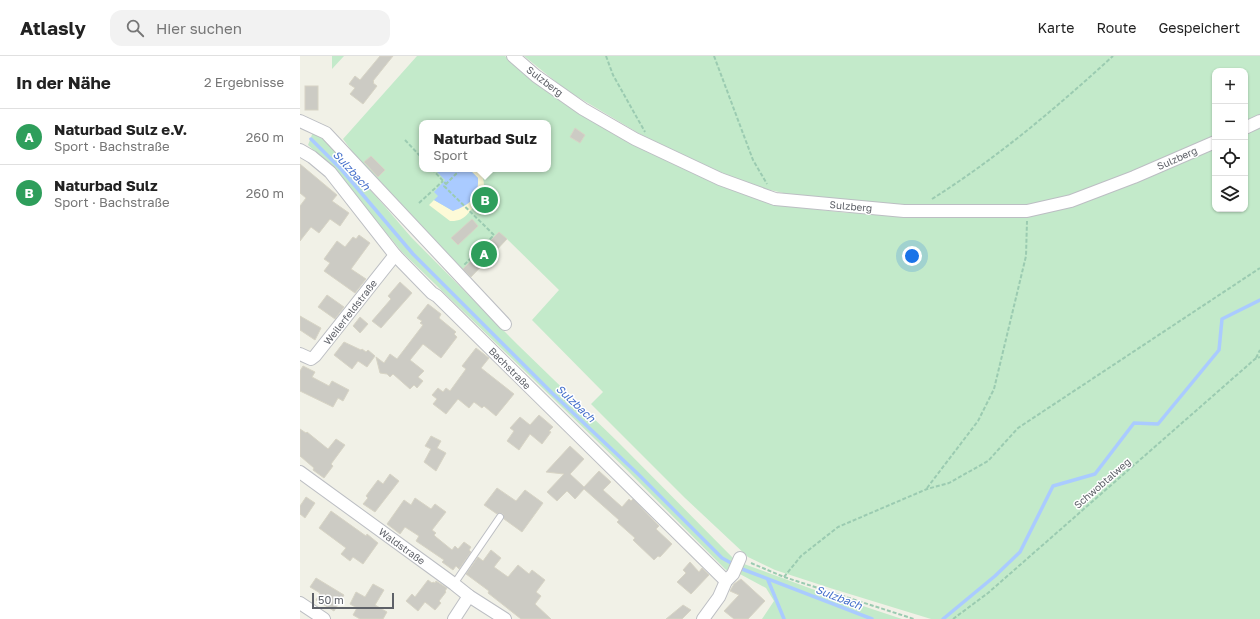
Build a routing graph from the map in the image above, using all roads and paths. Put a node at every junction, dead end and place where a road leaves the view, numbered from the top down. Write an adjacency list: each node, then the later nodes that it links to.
1 (513, 56): 10 (street, Sulzberg)
2 (606, 56): 10 (path)
3 (714, 56): 17 (path)
4 (1113, 56): 18 (path)
5 (1260, 121): 7 (street)
6 (301, 124): 24 (street)
7 (1248, 127)
8 (405, 140): 12 (path)
9 (1212, 143): 20 (street, Sulzberg)
10 (646, 144): 17 (street, Sulzberg)
11 (300, 150): 21 (street, Bachstraße)
12 (419, 155)
13 (435, 172): 15 (path)
14 (457, 172): 16 (path)
15 (443, 180): 16 (path); 19 (path)
16 (446, 184): 22 (path)
17 (775, 199): 20 (street, Sulzberg)
18 (930, 200)
19 (419, 203)
20 (1027, 211): 30 (path)
21 (395, 255): 26 (street, Weilerfeldstraße); 32 (street, Bachstraße)
22 (461, 268)
23 (1260, 268): 30 (path)
24 (505, 324)
25 (1260, 350): 28 (path)
26 (300, 354)
27 (1260, 357): 28 (path, Schwobtalweg)
28 (1255, 359): 42 (path, Schwobtalweg)
29 (300, 472): 34 (street, Waldstraße)
30 (927, 489): 33 (path)
31 (500, 517): 34 (lane)
32 (734, 569): 33 (path); 40 (street)
33 (784, 577): 41 (path)
34 (454, 584): 35 (street, Waldstraße)
35 (469, 596): 38 (street); 39 (street, Waldstraße)
36 (300, 603): 37 (street)
37 (324, 619)
38 (454, 619)
39 (505, 619)
40 (703, 619)
41 (914, 619)
42 (953, 619)

